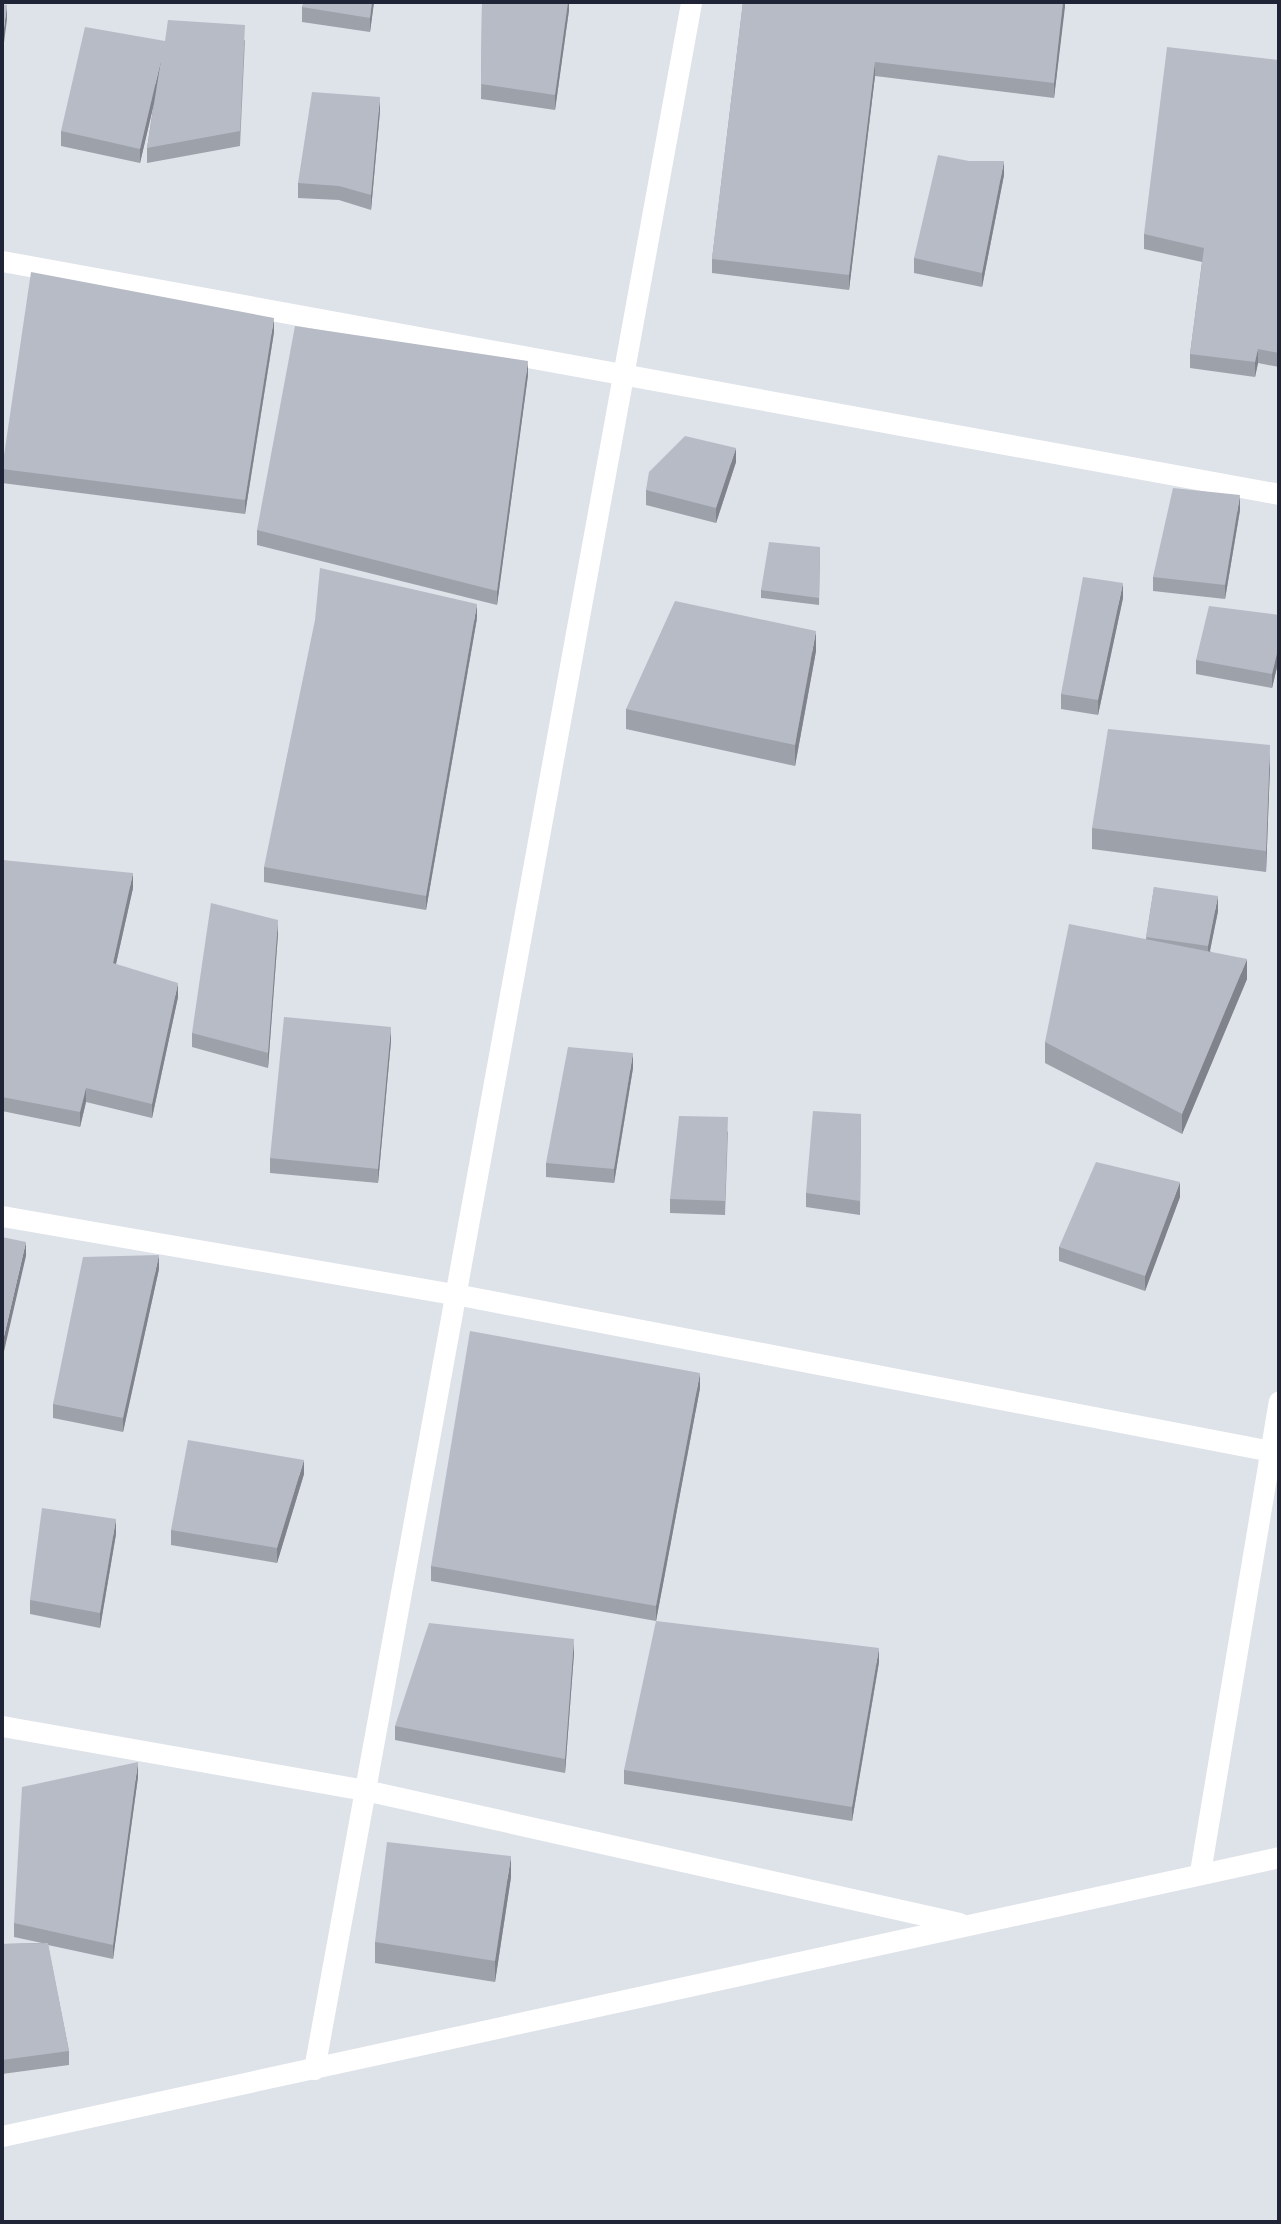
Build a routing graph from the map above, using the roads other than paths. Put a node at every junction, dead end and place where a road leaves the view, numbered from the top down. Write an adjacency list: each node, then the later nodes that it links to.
1 (691, 2): 3 (street)
2 (2, 261): 3 (street)
3 (623, 374): 4 (street); 6 (street)
4 (1279, 494)
5 (2, 1216): 6 (street)
6 (455, 1294): 8 (street); 10 (street)
7 (1279, 1402): 8 (street)
8 (1271, 1451): 12 (street)
9 (2, 1726): 10 (street)
10 (365, 1790): 13 (street); 14 (street)
11 (1279, 1857): 12 (street)
12 (1199, 1872): 13 (street)
13 (967, 1925): 14 (street)
14 (314, 2069): 15 (street)
15 (2, 2136)

